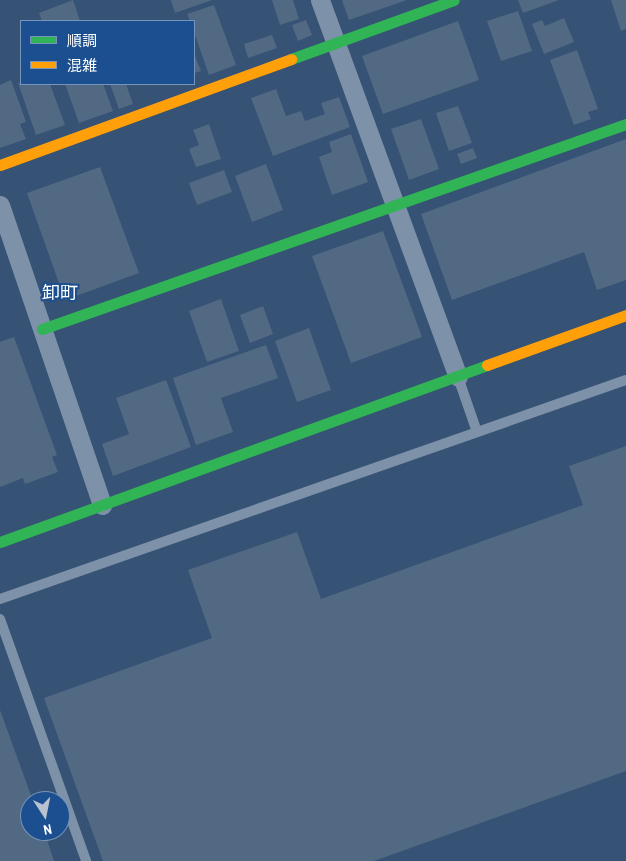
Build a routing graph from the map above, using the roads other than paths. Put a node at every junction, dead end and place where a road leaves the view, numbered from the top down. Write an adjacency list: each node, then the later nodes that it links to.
1 (320, 0): 3 (street)
2 (454, 0): 3 (street)
3 (336, 42): 5 (street); 7 (street)
4 (626, 124): 7 (street)
5 (0, 165)
6 (0, 205): 9 (street)
7 (395, 207): 9 (street); 10 (street)
8 (626, 314): 10 (street)
9 (42, 329): 13 (street)
10 (458, 377): 12 (lane); 13 (street)
11 (626, 380): 12 (lane)
12 (477, 432): 15 (lane)
13 (102, 505): 14 (street)
14 (0, 542)
15 (0, 599)
16 (0, 619): 17 (lane)
17 (86, 861)

